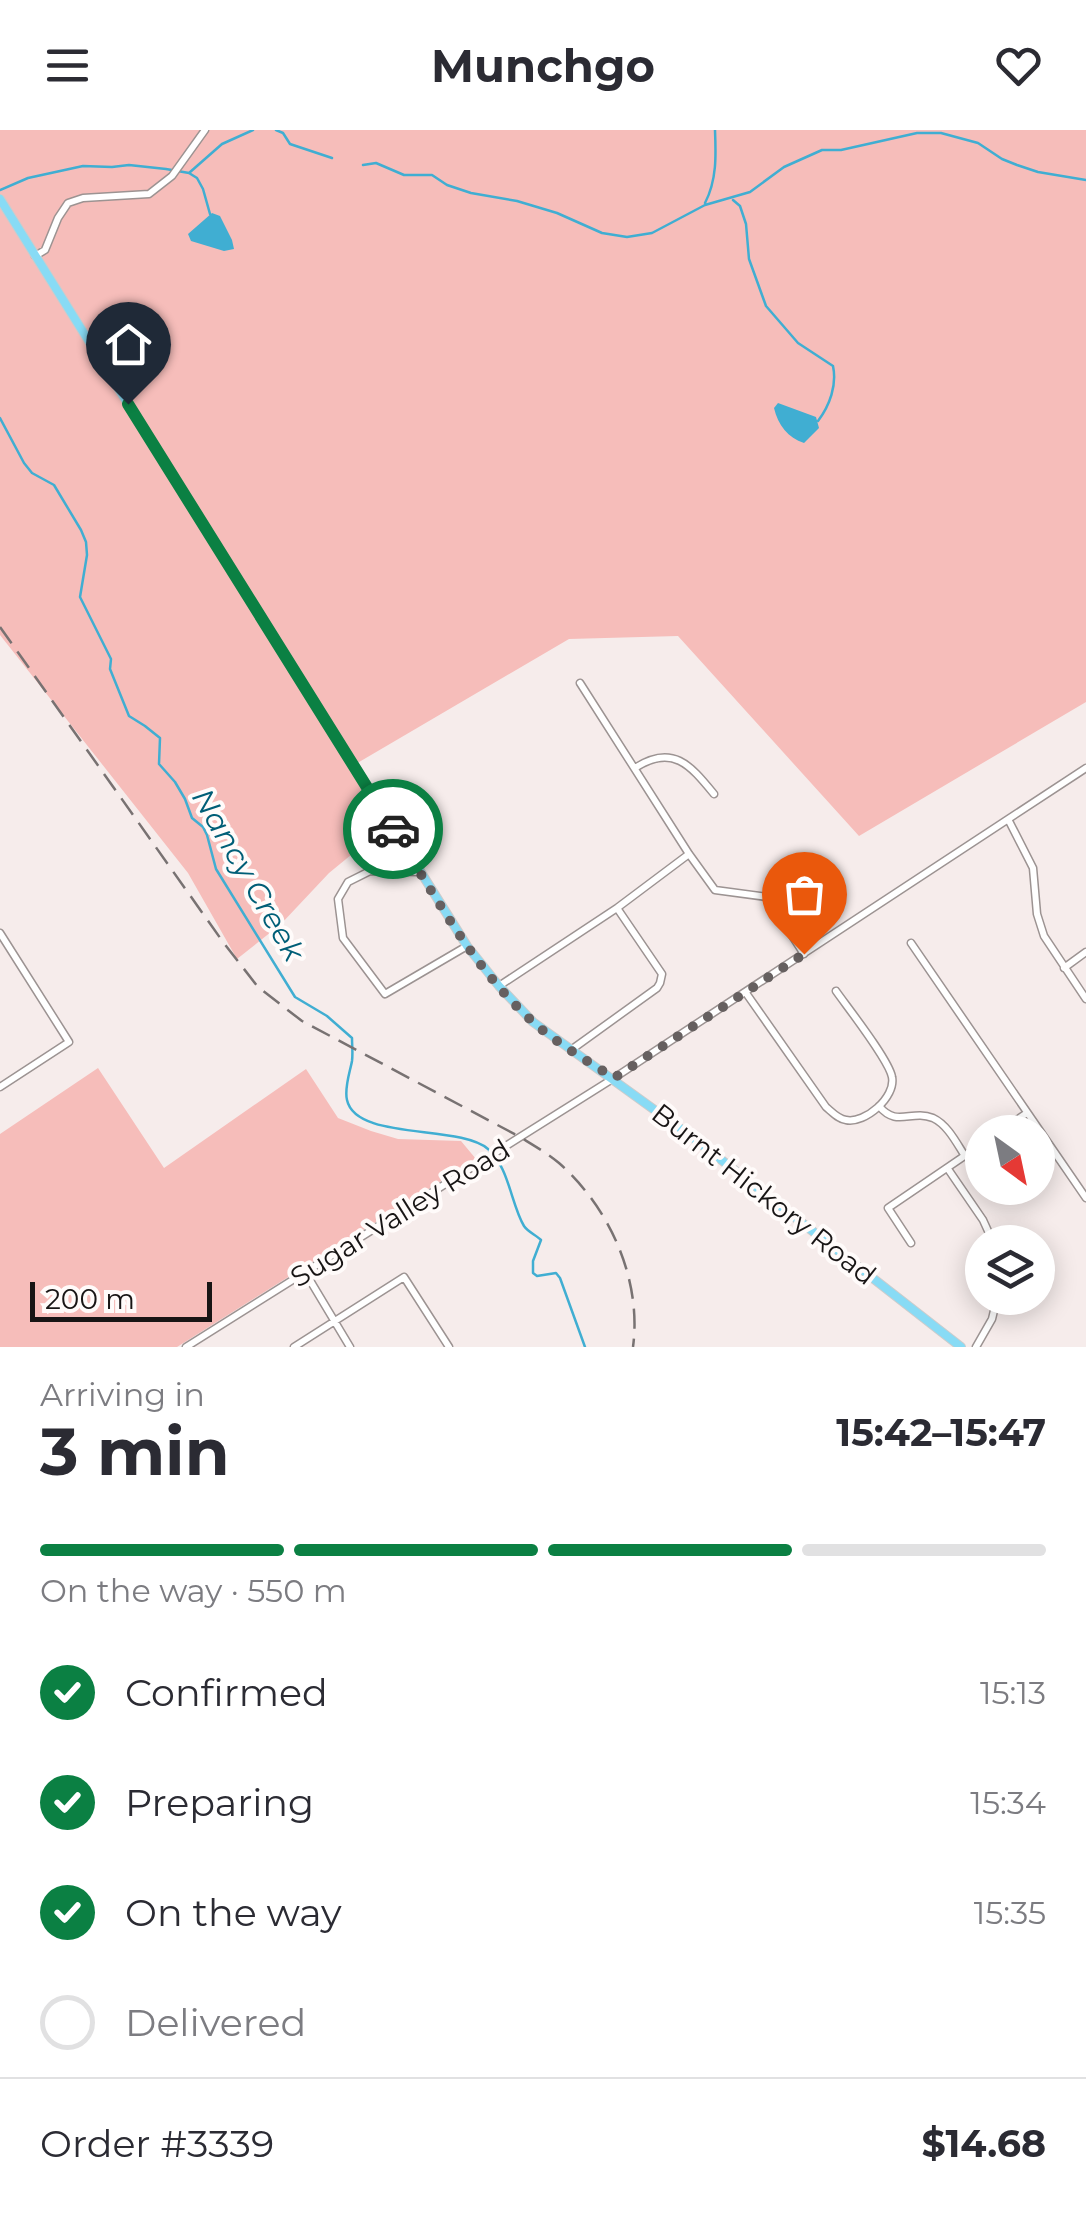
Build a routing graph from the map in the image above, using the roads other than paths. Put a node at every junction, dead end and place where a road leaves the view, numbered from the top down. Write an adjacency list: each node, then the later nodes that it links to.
1 (205, 130): 3 (street)
2 (0, 200): 3 (main road, Burnt Hickory Road)
3 (36, 256): 10 (main road, Burnt Hickory Road)
4 (580, 683): 5 (street)
5 (635, 768): 7 (street); 9 (street)
6 (1086, 768): 8 (street, Sugar Valley Road)
7 (714, 794)
8 (1009, 821): 16 (street, Sugar Valley Road); 17 (street)
9 (689, 854): 11 (street); 16 (street)
10 (420, 872): 14 (main road, Burnt Hickory Road); 14 (street)
11 (617, 908): 18 (street); 22 (street)
12 (0, 933): 24 (street)
13 (911, 943): 26 (street)
14 (467, 946): 18 (main road, Burnt Hickory Road)
15 (1086, 952): 17 (street)
16 (804, 954): 20 (street, Sugar Valley Road)
17 (1064, 968): 21 (street)
18 (499, 986): 22 (main road, Burnt Hickory Road)
19 (836, 991): 25 (street)
20 (746, 993): 23 (street, Sugar Valley Road); 25 (street)
21 (1086, 999)
22 (571, 1050): 23 (main road, Burnt Hickory Road)
23 (614, 1078): 34 (street, Sugar Valley Road); 41 (main road, Burnt Hickory Road)
24 (0, 1088)
25 (879, 1106): 28 (street)
26 (1027, 1113): 27 (street); 31 (street)
27 (1024, 1115)
28 (965, 1155)
29 (965, 1157): 30 (street)
30 (948, 1169): 32 (street); 33 (street)
31 (1086, 1198)
32 (985, 1225)
33 (911, 1244)
34 (305, 1272): 36 (street); 37 (street, Sugar Valley Road)
35 (993, 1315): 42 (street)
36 (335, 1322): 38 (street); 39 (street); 40 (street)
37 (186, 1347)
38 (294, 1347)
39 (350, 1347)
40 (448, 1347)
41 (961, 1347)
42 (976, 1347)

